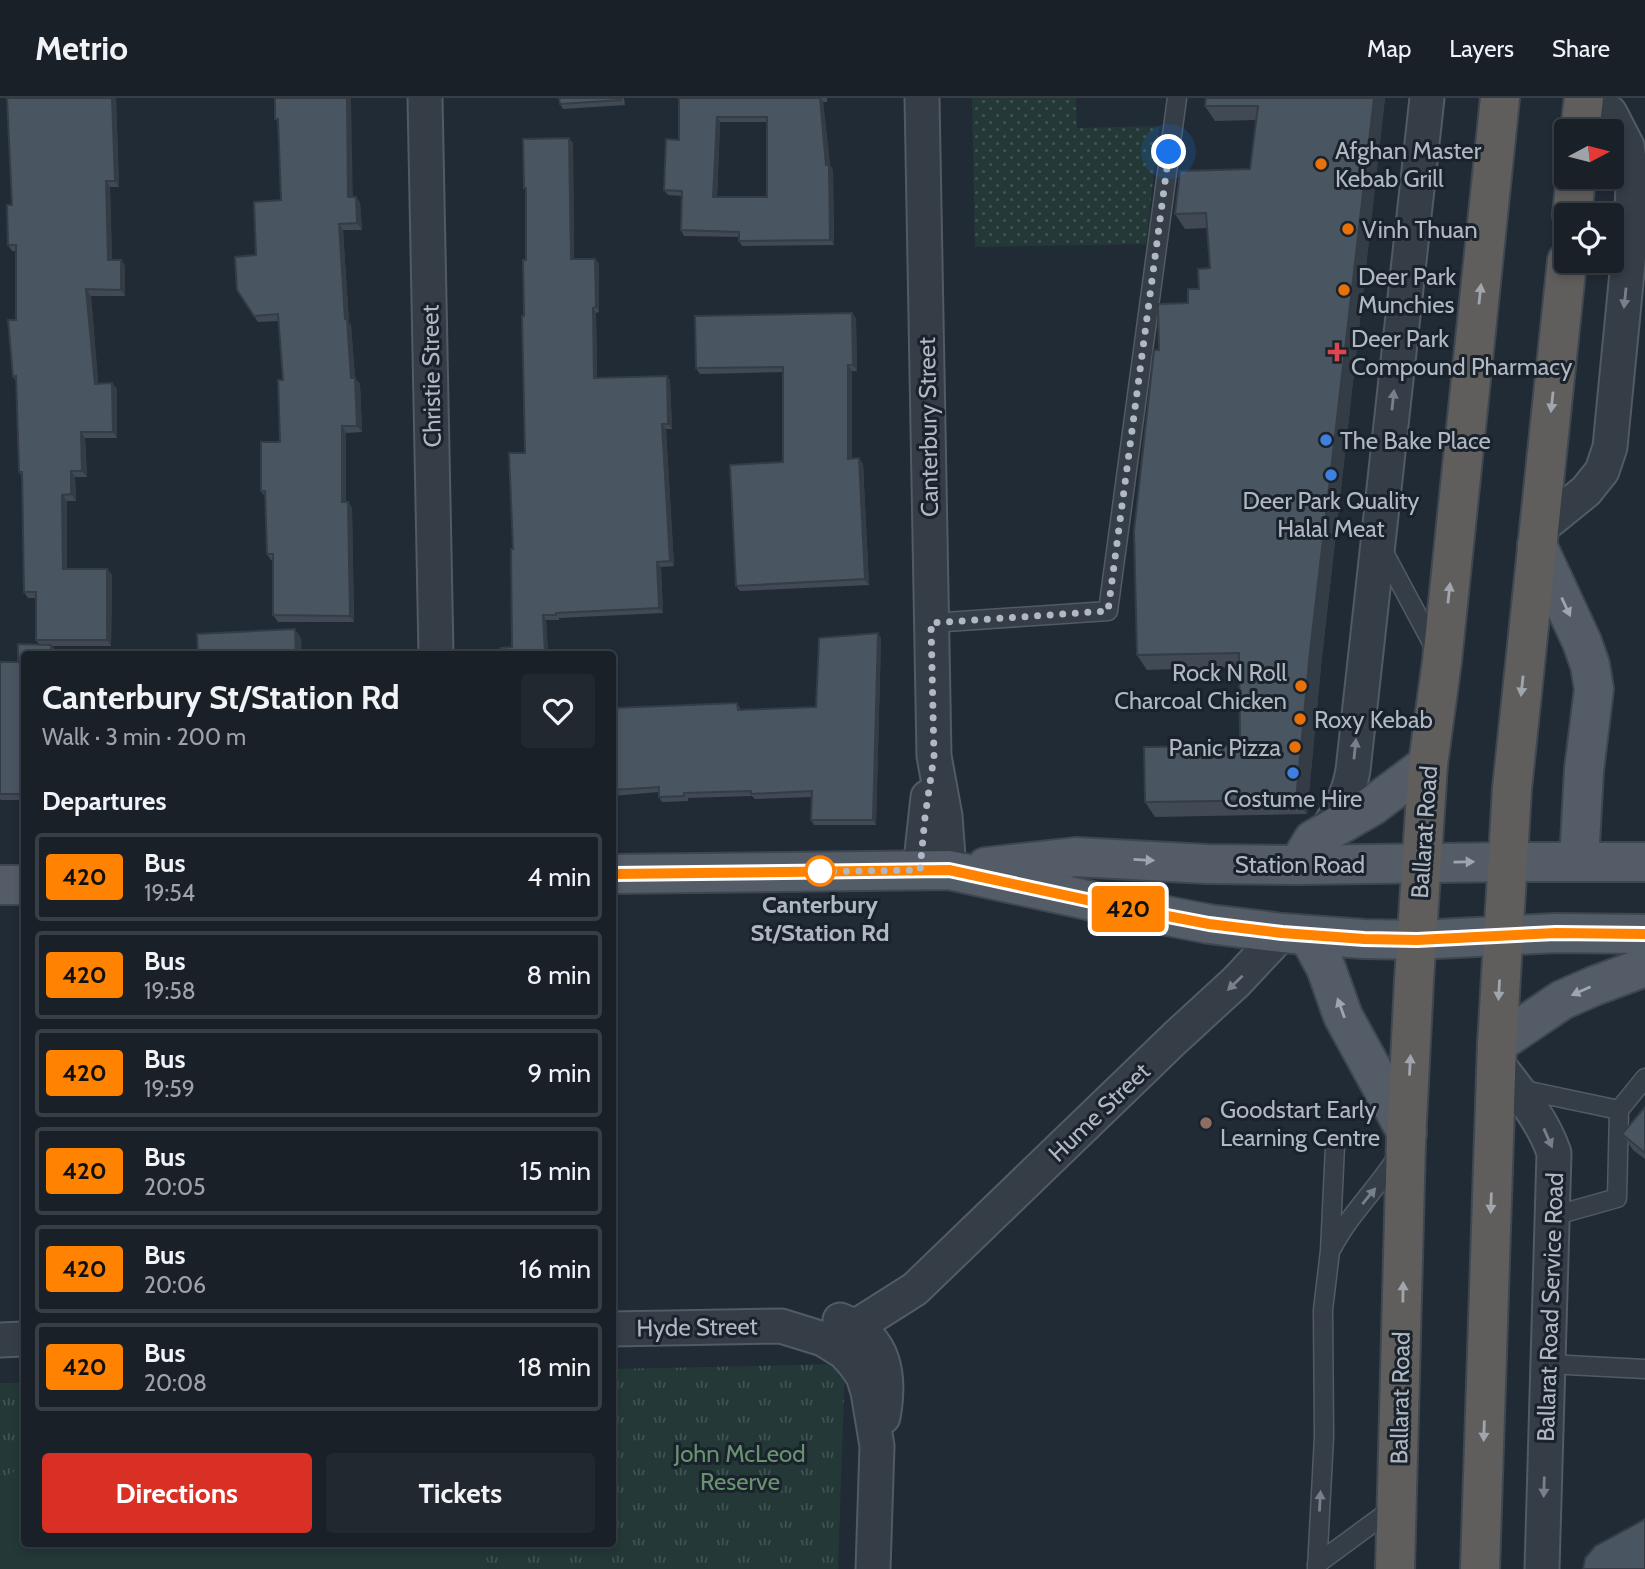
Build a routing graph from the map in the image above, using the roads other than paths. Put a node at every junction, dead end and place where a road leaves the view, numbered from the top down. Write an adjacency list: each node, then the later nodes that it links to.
1 (425, 98): 12 (street, Christie Street)
2 (922, 98): 11 (street, Canterbury Street)
3 (1177, 98): 11 (lane)
4 (1427, 98): 10 (street, one-way to 4)
5 (1500, 98): 13 (highway, Ballarat Road, one-way to 5)
6 (1587, 98): 7 (highway); 9 (street, one-way to 9)
7 (1583, 119)
8 (1566, 273): 9 (highway, one-way to 9)
9 (1538, 538): 16 (highway, one-way to 16); 17 (main road, one-way to 17)
10 (1378, 541): 13 (lane); 15 (street, one-way to 10)
11 (931, 623): 21 (street, Canterbury Street)
12 (436, 651)
13 (1442, 661): 14 (highway, Ballarat Road)
14 (1428, 764): 15 (main road); 19 (highway, Ballarat Road)
15 (1324, 834): 20 (main road)
16 (1508, 862): 17 (main road, Station Road); 19 (main road, Station Road, one-way to 16); 27 (highway)
17 (1579, 862): 18 (main road, Station Road)
18 (1645, 862)
19 (1421, 863): 20 (main road, Station Road); 28 (highway, Ballarat Road)
20 (1298, 865): 21 (main road, Station Road, one-way to 20)
21 (942, 870): 22 (main road, Station Road); 25 (main road, Station Road)
22 (616, 874)
23 (0, 885): 24 (main road)
24 (21, 885)
25 (1294, 934): 28 (main road, Station Road); 33 (main road, one-way to 25); 40 (street, Hume Street, one-way to 40)
26 (1645, 934): 27 (main road, Station Road)
27 (1503, 935): 28 (main road, Station Road); 30 (highway, one-way to 30)
28 (1417, 940): 33 (highway, Ballarat Road, one-way to 28)
29 (1645, 967): 30 (main road, one-way to 30)
30 (1503, 1065): 32 (lane); 35 (street, Ballarat Road Service Road, one-way to 35); 47 (highway, one-way to 47)
31 (1645, 1078): 32 (lane)
32 (1619, 1110): 35 (lane)
33 (1407, 1137): 36 (lane, one-way to 33); 43 (highway, Ballarat Road, one-way to 33)
34 (1335, 1146): 36 (lane)
35 (1553, 1216): 41 (street, Ballarat Road Service Road)
36 (1330, 1251): 44 (lane, one-way to 36)
37 (616, 1329): 40 (street, Hyde Street)
38 (21, 1339): 39 (street)
39 (0, 1340)
40 (861, 1345): 45 (street)
41 (1548, 1364): 42 (lane); 48 (street, Ballarat Road Service Road, one-way to 48)
42 (1645, 1369)
43 (1397, 1506): 44 (lane); 46 (highway, Ballarat Road)
44 (1317, 1567)
45 (873, 1569)
46 (1395, 1569)
47 (1480, 1569)
48 (1542, 1569)

